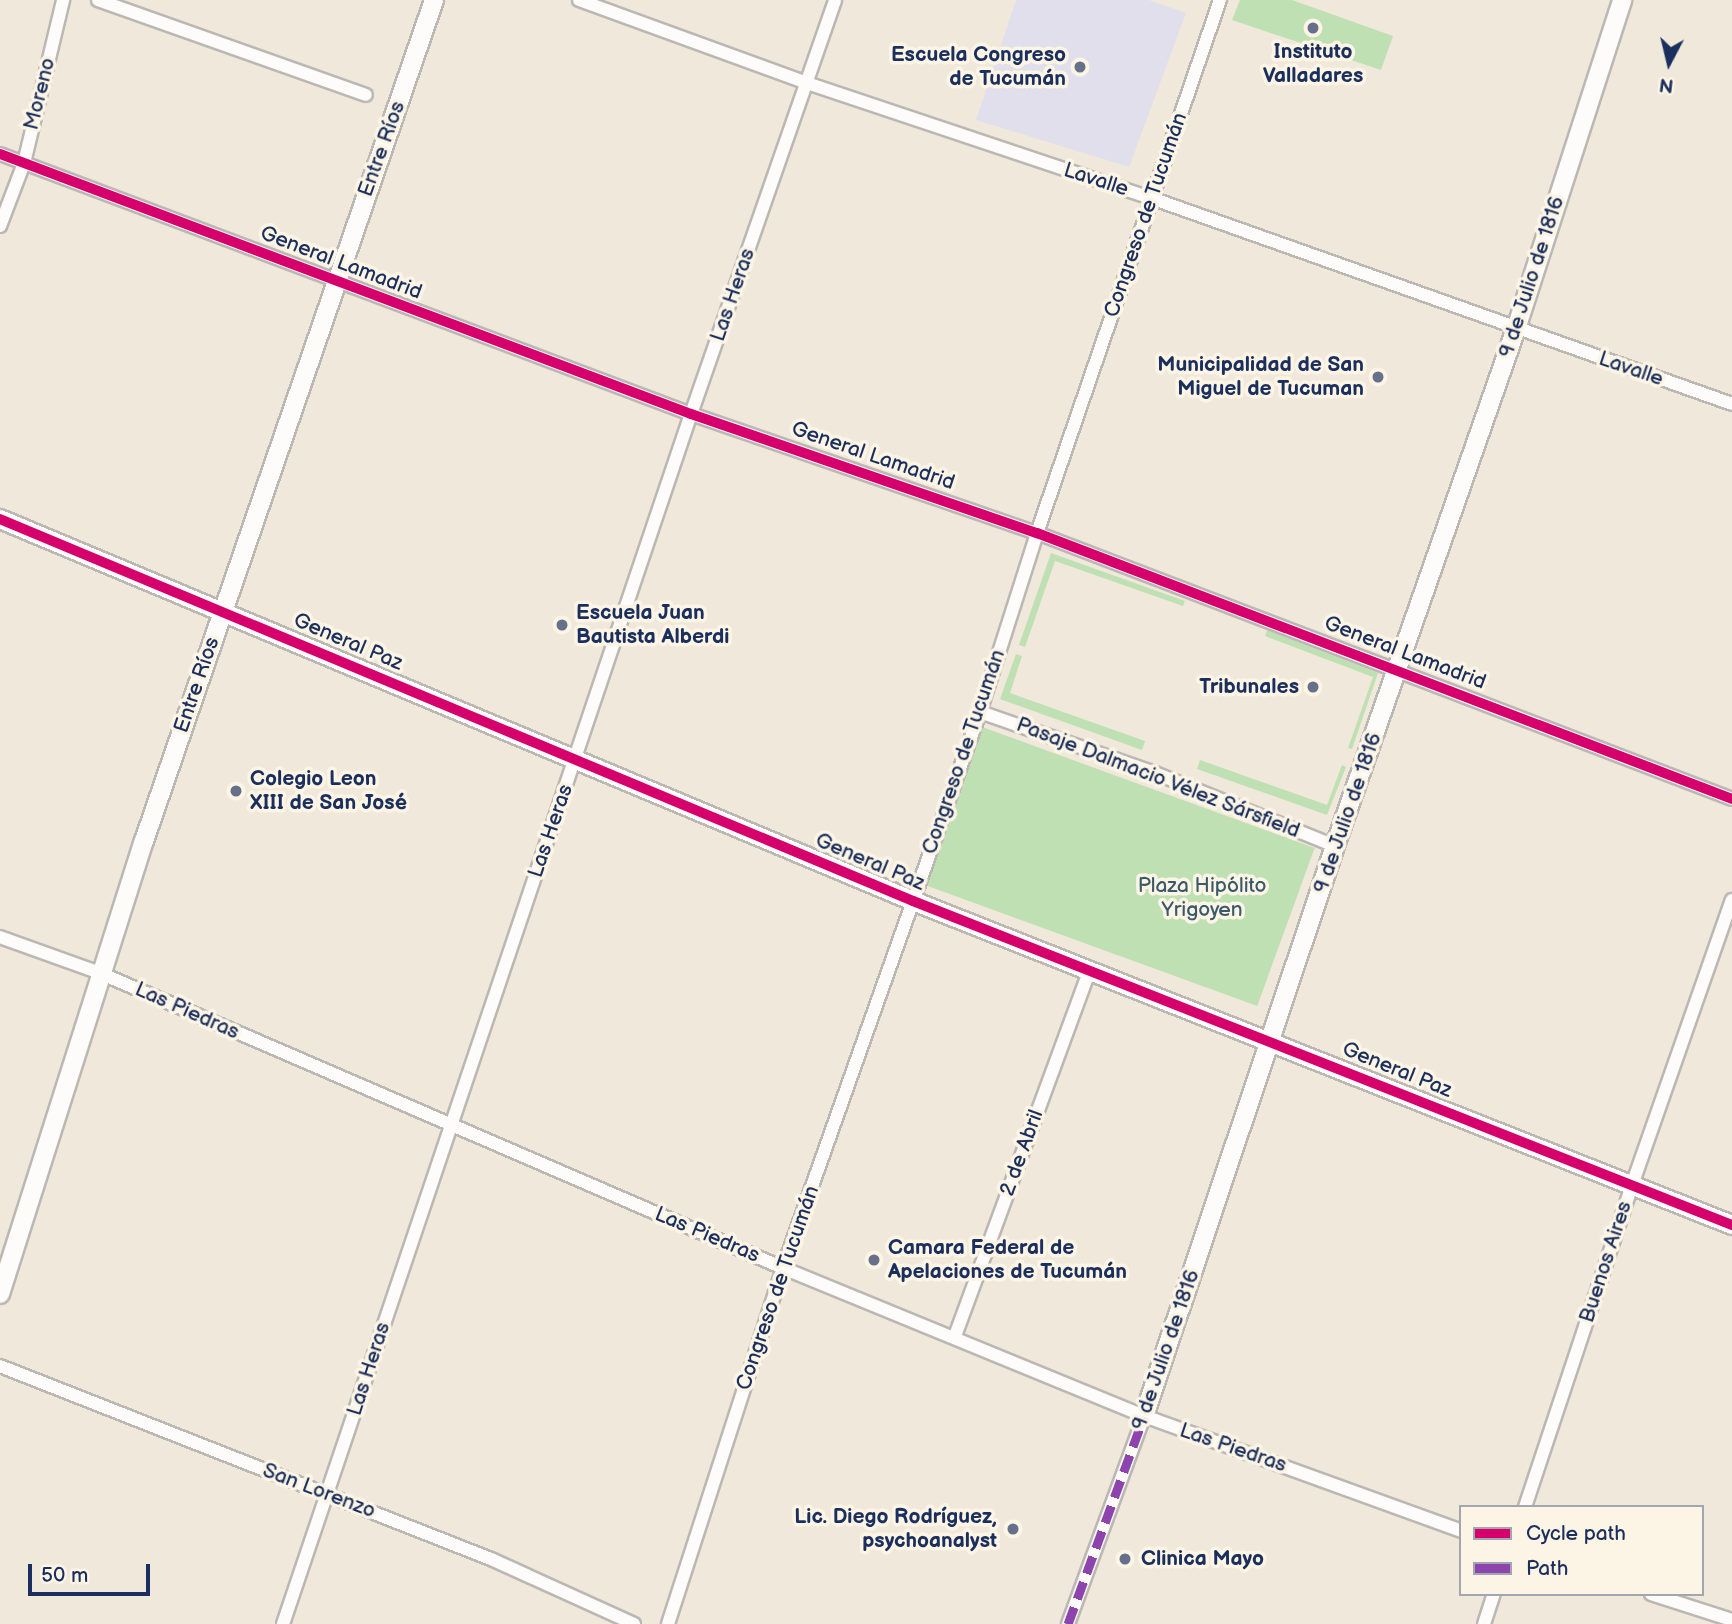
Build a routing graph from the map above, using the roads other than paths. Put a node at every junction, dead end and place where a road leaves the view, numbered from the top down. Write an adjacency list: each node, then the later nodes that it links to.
1 (63, 0): 11 (street, Moreno)
2 (98, 0): 9 (street)
3 (434, 0): 14 (street, Entre Ríos)
4 (579, 0): 8 (street, Lavalle)
5 (835, 0): 8 (street, Las Heras)
6 (1220, 0): 12 (street, Congreso de Tucumán)
7 (1622, 0): 15 (street, 9 de Julio de 1816)
8 (807, 83): 12 (street, Lavalle); 17 (street, Las Heras)
9 (366, 94)
10 (0, 154): 11 (street, General Lamadrid)
11 (24, 163): 13 (street, Moreno); 14 (street, General Lamadrid)
12 (1151, 198): 15 (street, Lavalle); 19 (street, Congreso de Tucumán)
13 (0, 226)
14 (335, 281): 17 (street, General Lamadrid); 20 (street, Entre Ríos)
15 (1516, 329): 16 (street, Lavalle); 21 (street, 9 de Julio de 1816)
16 (1732, 404)
17 (691, 414): 19 (street, General Lamadrid); 23 (street, Las Heras)
18 (0, 519): 20 (street, General Paz)
19 (1037, 533): 21 (street, General Lamadrid); 22 (street, Congreso de Tucumán)
20 (222, 610): 23 (street, General Paz); 30 (street, Entre Ríos)
21 (1398, 671): 24 (street, General Lamadrid); 25 (street, 9 de Julio de 1816)
22 (980, 712): 25 (street, Pasaje Dalmacio Vélez Sársfield); 27 (street, Congreso de Tucumán)
23 (576, 758): 27 (street, General Paz); 32 (street, Las Heras)
24 (1732, 799)
25 (1335, 846): 31 (street, 9 de Julio de 1816)
26 (1732, 900): 33 (street, Buenos Aires)
27 (913, 901): 29 (street, General Paz); 35 (street, Congreso de Tucumán)
28 (0, 937): 30 (street, Las Piedras)
29 (1090, 970): 31 (street, General Paz); 37 (street, 2 de Abril)
30 (100, 973): 32 (street, Las Piedras); 36 (street, Entre Ríos)
31 (1270, 1040): 33 (street, General Paz); 39 (street, 9 de Julio de 1816)
32 (450, 1126): 35 (street, Las Piedras); 40 (street, Las Heras)
33 (1632, 1185): 34 (street, General Paz); 41 (street, Buenos Aires)
34 (1732, 1225)
35 (783, 1268): 37 (street, Las Piedras); 48 (street, Congreso de Tucumán)
36 (0, 1294)
37 (955, 1336): 39 (street, Las Piedras)
38 (0, 1366): 40 (street, San Lorenzo)
39 (1144, 1416): 42 (street, Las Piedras); 49 (street, 9 de Julio de 1816)
40 (327, 1494): 46 (street, Las Heras); 47 (street, San Lorenzo)
41 (1526, 1505)
42 (1459, 1530)
43 (1493, 1596): 50 (street)
44 (1657, 1596): 45 (street)
45 (1732, 1620)
46 (283, 1624)
47 (634, 1624)
48 (668, 1624)
49 (1068, 1624)
50 (1484, 1624)

